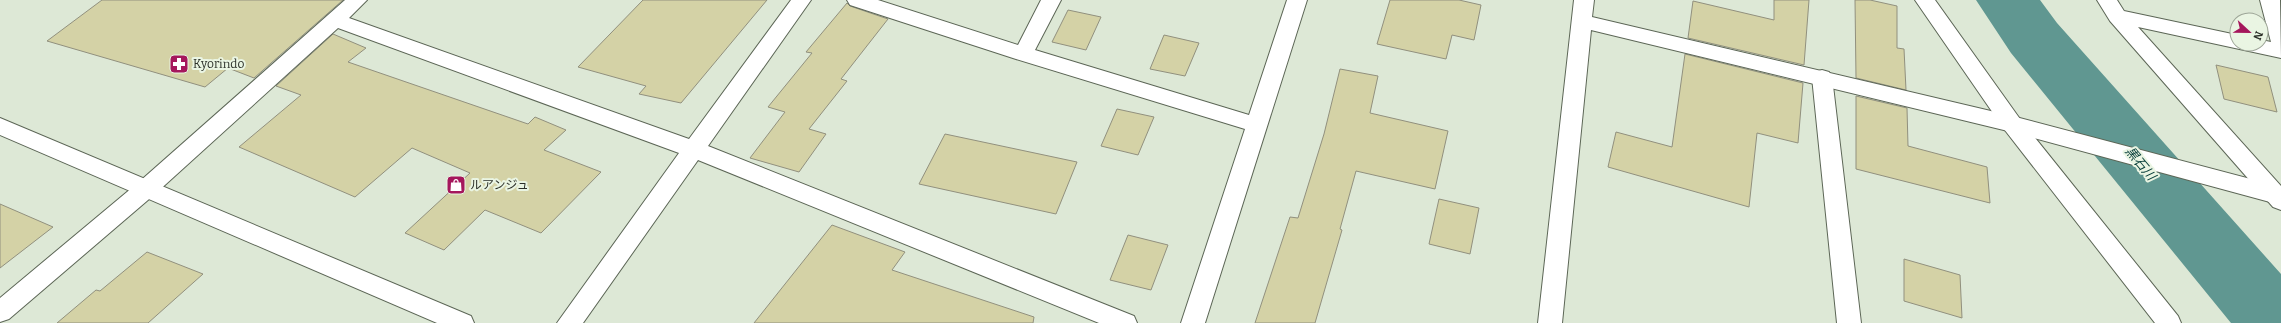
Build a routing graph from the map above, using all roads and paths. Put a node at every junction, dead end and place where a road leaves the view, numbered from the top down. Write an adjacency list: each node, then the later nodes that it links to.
1 (357, 0): 10 (street)
2 (801, 0): 20 (street)
3 (857, 0): 15 (street)
4 (1051, 0): 15 (street)
5 (1297, 0): 18 (street)
6 (1925, 0): 17 (street)
7 (2270, 0): 12 (street)
8 (2112, 8): 11 (street); 22 (street)
9 (1583, 11): 16 (street); 28 (street)
10 (335, 20): 20 (street); 21 (street)
11 (2229, 40)
12 (2281, 43)
13 (2269, 49): 14 (street)
14 (2281, 51)
15 (1023, 54): 18 (street)
16 (1822, 77): 17 (street); 29 (street)
17 (2012, 124): 22 (street); 30 (street)
18 (1257, 125): 27 (street)
19 (0, 126): 21 (street)
20 (695, 150): 25 (street); 26 (street)
21 (147, 188): 23 (street); 24 (street)
22 (2279, 197)
23 (0, 312)
24 (462, 323)
25 (569, 323)
26 (1125, 323)
27 (1193, 323)
28 (1550, 323)
29 (1849, 323)
30 (2169, 323)

